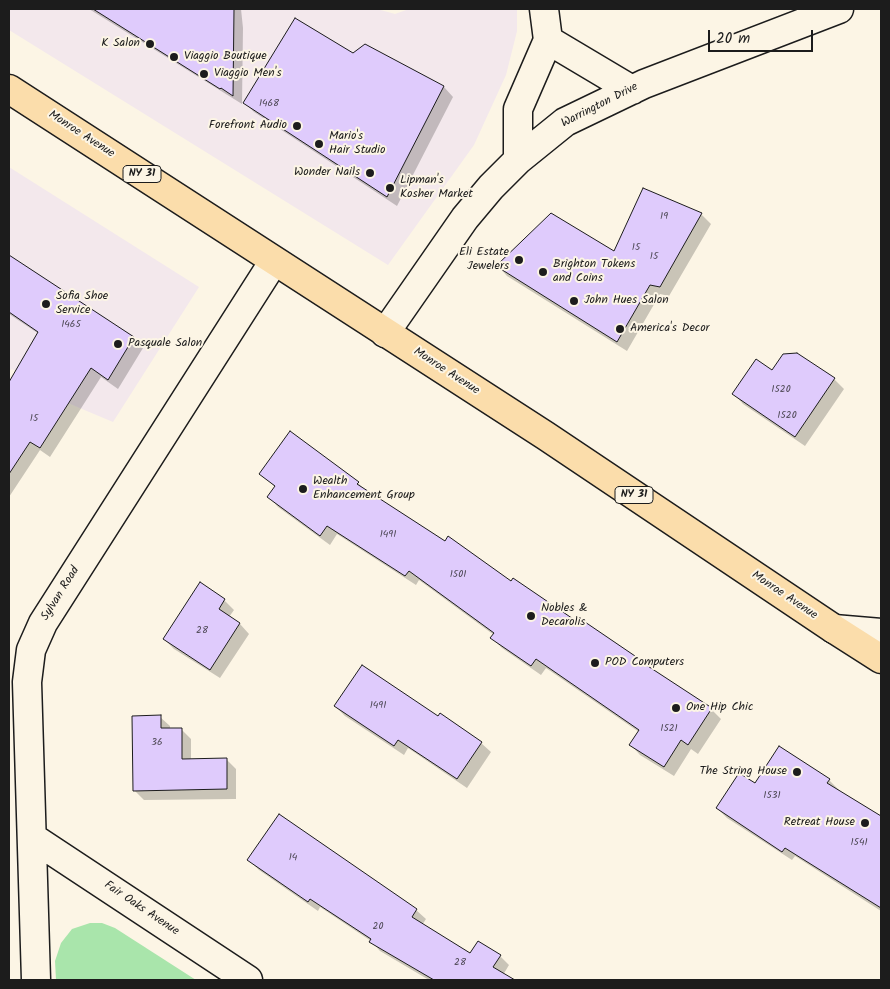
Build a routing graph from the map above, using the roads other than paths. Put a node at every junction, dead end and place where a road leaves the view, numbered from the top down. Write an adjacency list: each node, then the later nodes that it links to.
1 (544, 9): 3 (street)
2 (839, 9): 5 (street, Warrington Drive)
3 (548, 40): 5 (street); 6 (street)
4 (9, 89): 7 (main road, Monroe Avenue / NY 31)
5 (632, 90): 6 (street, Warrington Drive)
6 (518, 160): 8 (street, Warrington Drive)
7 (274, 261): 8 (main road, Monroe Avenue / NY 31); 12 (street, Sylvan Road)
8 (386, 334): 9 (main road, Monroe Avenue / NY 31)
9 (834, 629): 10 (street); 11 (main road, Monroe Avenue / NY 31)
10 (881, 633)
11 (881, 659)
12 (33, 838): 13 (street, Sylvan Road); 14 (street, Fair Oaks Avenue)
13 (36, 980)
14 (248, 980)

